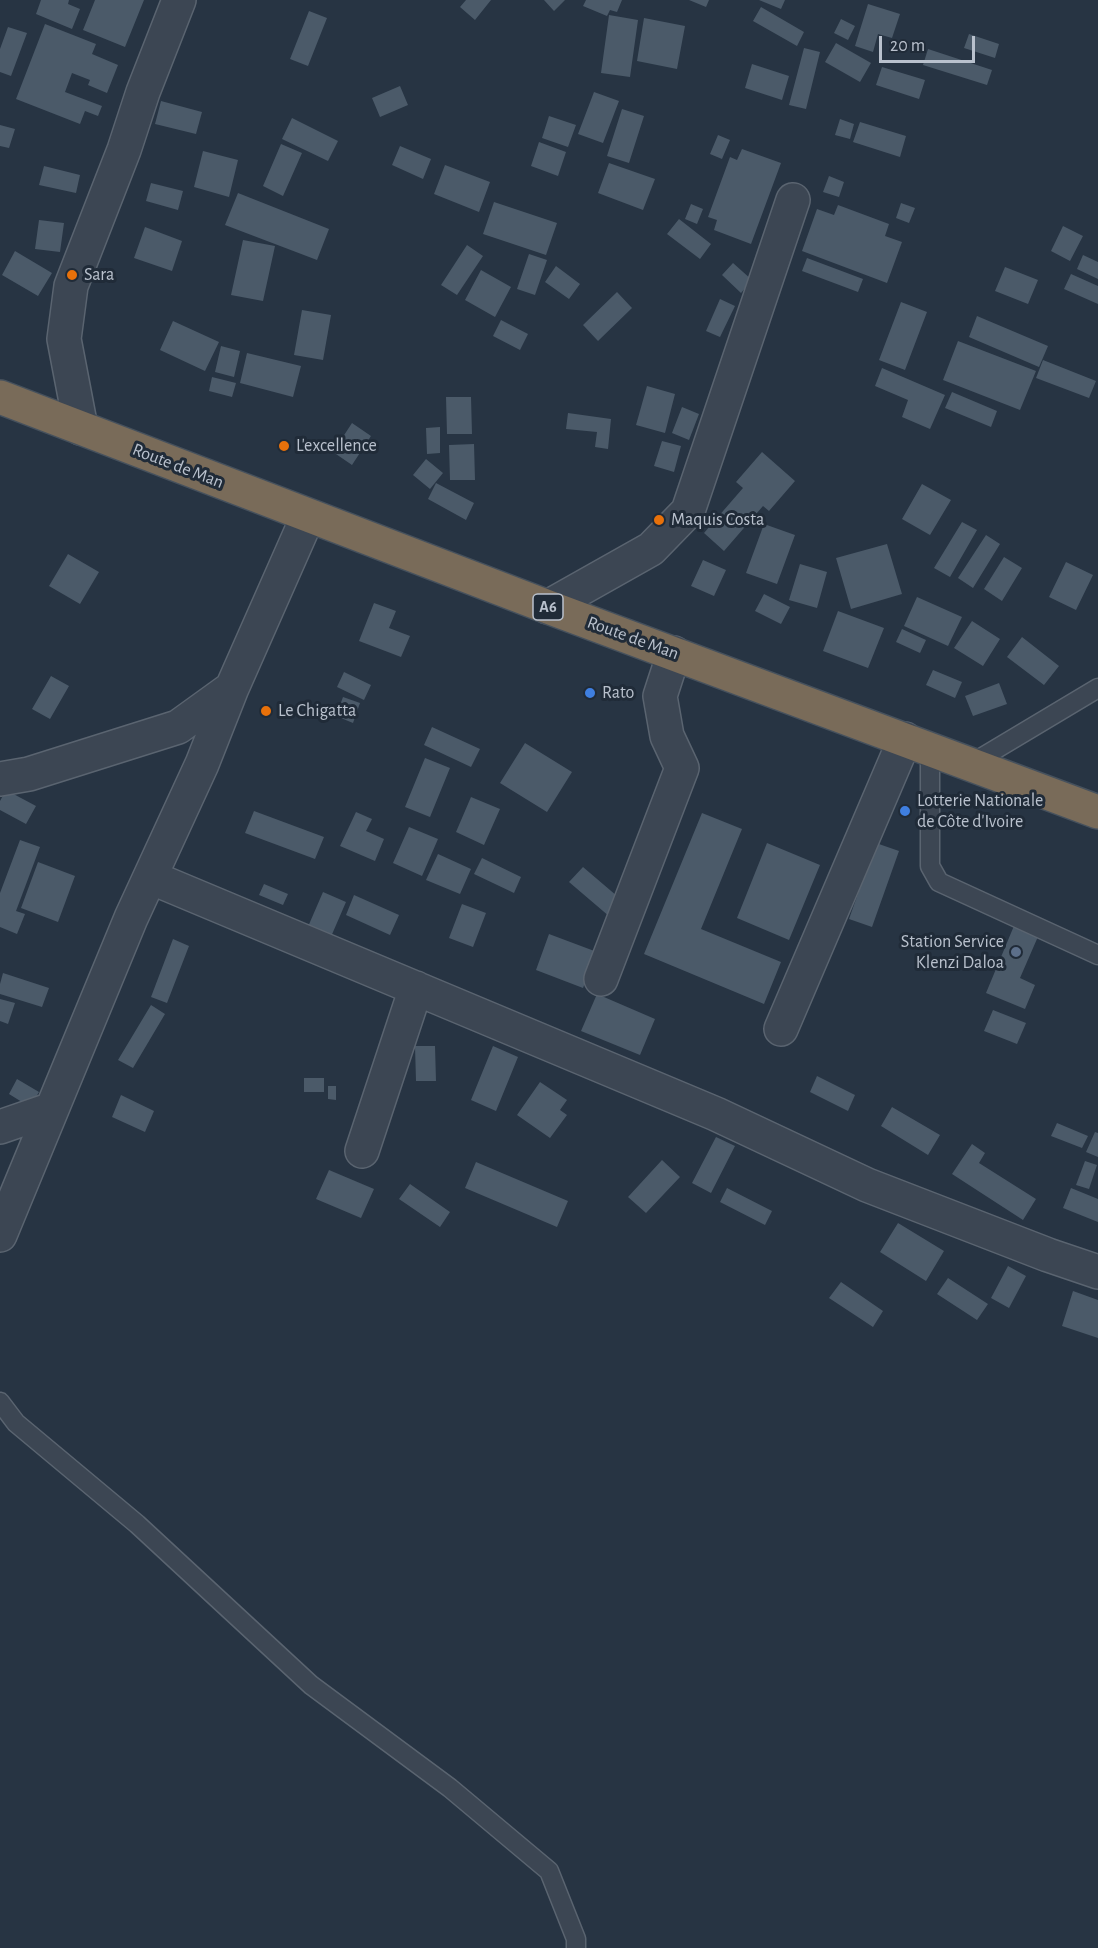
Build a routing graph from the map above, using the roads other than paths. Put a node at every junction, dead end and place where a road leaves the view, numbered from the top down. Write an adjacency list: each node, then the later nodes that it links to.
1 (179, 0): 4 (street)
2 (794, 200): 6 (street)
3 (0, 397): 4 (highway, Route de Man / A6)
4 (81, 428): 5 (highway, Route de Man / A6)
5 (308, 516): 6 (highway, Route de Man / A6); 8 (street)
6 (548, 607): 7 (highway, Route de Man / A6)
7 (674, 653): 10 (highway, Route de Man / A6); 16 (street)
8 (232, 688): 12 (street); 14 (street)
9 (1098, 688): 11 (lane)
10 (918, 744): 11 (highway, Route de Man / A6); 15 (lane); 18 (street)
11 (971, 764): 13 (highway, Route de Man / A6)
12 (0, 779)
13 (1098, 812)
14 (150, 877): 17 (street); 19 (street)
15 (1098, 955)
16 (602, 979)
17 (416, 988): 21 (street); 23 (street)
18 (781, 1029)
19 (52, 1109): 20 (street); 22 (street)
20 (0, 1127)
21 (362, 1151)
22 (0, 1235)
23 (1098, 1272)
24 (0, 1402): 25 (lane)
25 (576, 1948)

